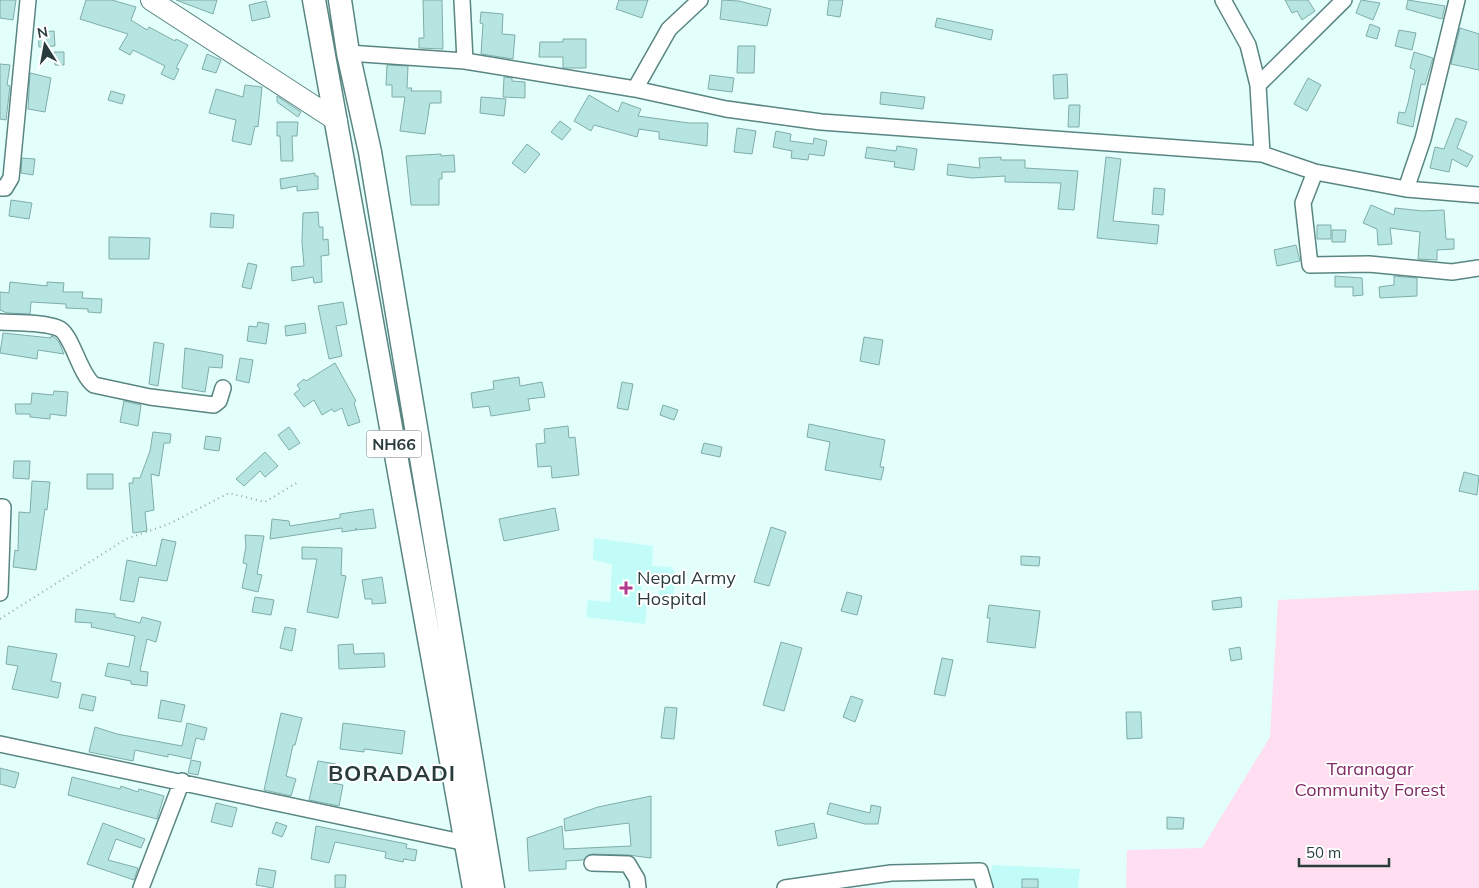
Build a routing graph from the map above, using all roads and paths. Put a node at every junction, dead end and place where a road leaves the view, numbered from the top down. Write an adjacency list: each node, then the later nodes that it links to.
1 (28, 0): 17 (street)
2 (151, 0): 14 (main road)
3 (314, 0): 14 (highway, NH66)
4 (340, 0): 10 (highway, NH66)
5 (462, 0): 11 (street)
6 (700, 0): 13 (street)
7 (1223, 0): 12 (street)
8 (1344, 0): 12 (street)
9 (1457, 0): 18 (street)
10 (348, 53): 11 (street); 33 (highway, NH66)
11 (465, 61): 13 (street)
12 (1258, 85): 15 (street)
13 (634, 89): 15 (street)
14 (337, 122): 29 (highway, NH66)
15 (1262, 154): 16 (street)
16 (1315, 172): 18 (street); 20 (street)
17 (0, 188)
18 (1406, 188): 19 (street)
19 (1479, 195)
20 (1479, 268)
21 (0, 322): 22 (street)
22 (223, 388)
23 (298, 482): 26 (path)
24 (0, 506): 25 (street)
25 (0, 592)
26 (0, 619)
27 (0, 744): 28 (street)
28 (182, 782): 29 (street); 31 (street)
29 (466, 843): 32 (highway, NH66)
30 (592, 863): 34 (street)
31 (141, 888)
32 (474, 888)
33 (493, 888)
34 (638, 888)
35 (785, 888): 36 (street)
36 (985, 888)

